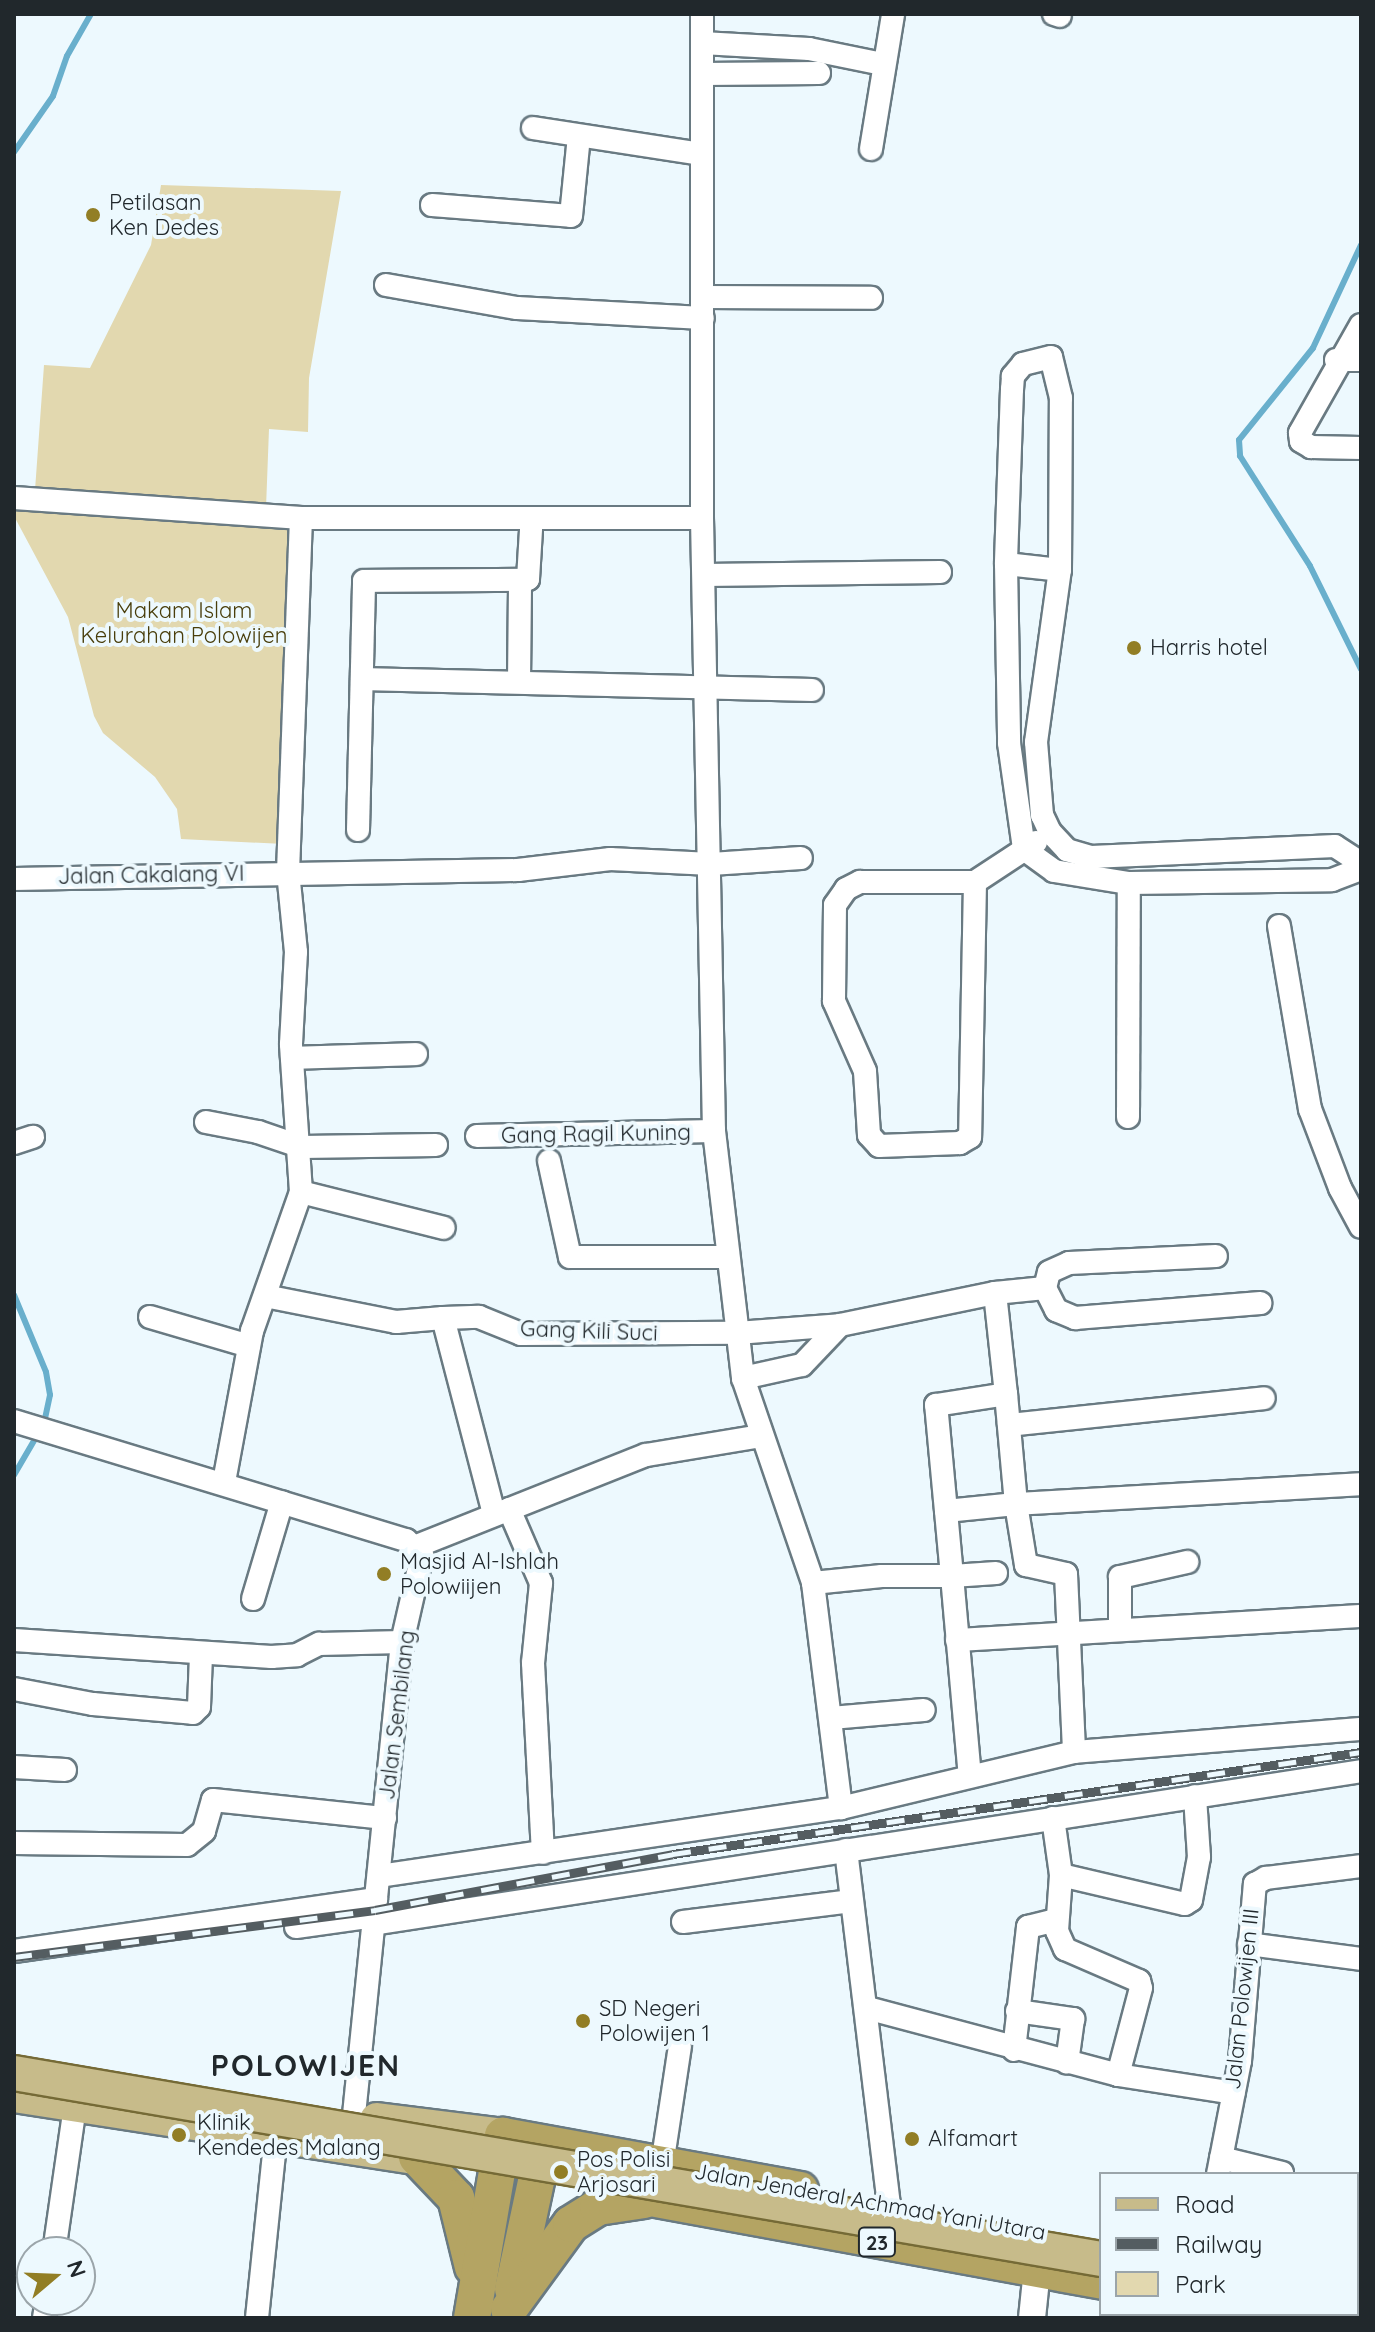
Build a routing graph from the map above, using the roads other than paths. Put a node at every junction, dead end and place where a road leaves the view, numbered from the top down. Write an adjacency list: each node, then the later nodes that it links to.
1 (702, 14): 3 (street)
2 (893, 14): 4 (street)
3 (702, 43): 4 (street); 6 (street)
4 (882, 64): 9 (street)
5 (819, 73): 6 (street)
6 (702, 74): 10 (street)
7 (533, 128): 8 (street)
8 (579, 136): 10 (street); 11 (street)
9 (871, 149)
10 (701, 154): 14 (street)
11 (432, 205)
12 (386, 285): 14 (street)
13 (871, 298): 14 (street)
14 (703, 308): 21 (street)
15 (1361, 325): 16 (street)
16 (1336, 360): 17 (street); 18 (street)
17 (1361, 360)
18 (1361, 448)
19 (14, 498): 20 (street)
20 (301, 518): 21 (street); 38 (street)
21 (702, 518): 26 (street)
22 (531, 530): 27 (street)
23 (1006, 564): 24 (street); 24 (street); 34 (street)
24 (1060, 570): 33 (street)
25 (940, 572): 26 (street)
26 (704, 575): 30 (street)
27 (520, 580): 28 (street); 29 (street)
28 (362, 679): 29 (street); 32 (street)
29 (519, 682): 30 (street)
30 (707, 686): 31 (street); 36 (street)
31 (812, 690)
32 (358, 830)
33 (1050, 832): 34 (street); 37 (street)
34 (1024, 849): 40 (street); 41 (street)
35 (801, 858): 36 (street, Jalan Cakalang VI)
36 (711, 864): 38 (street, Jalan Cakalang VI); 47 (street)
37 (1361, 866): 41 (street)
38 (288, 872): 39 (street, Jalan Cakalang VI); 44 (street)
39 (14, 879)
40 (975, 882): 40 (street)
41 (1129, 883): 45 (street)
42 (1279, 926): 53 (street)
43 (416, 1054): 44 (street)
44 (292, 1058): 50 (street)
45 (1128, 1117)
46 (206, 1122): 50 (street)
47 (714, 1131): 48 (street, Gang Ragil Kuning); 56 (street)
48 (477, 1136)
49 (436, 1145): 50 (street)
50 (302, 1147): 52 (street)
51 (549, 1161): 56 (street)
52 (301, 1192): 54 (street); 59 (street)
53 (1361, 1227)
54 (444, 1228)
55 (1216, 1256): 57 (street)
56 (725, 1257): 64 (street)
57 (1045, 1288): 58 (street, Gang Kili Suci); 60 (street)
58 (995, 1293): 63 (street, Gang Kili Suci); 67 (street)
59 (265, 1296): 62 (street, Gang Kili Suci); 65 (street)
60 (1260, 1303)
61 (150, 1317): 65 (street)
62 (443, 1318): 64 (street, Gang Kili Suci); 77 (street)
63 (840, 1325): 64 (street, Gang Kili Suci); 66 (street)
64 (737, 1333): 66 (street)
65 (249, 1346): 72 (street)
66 (743, 1378): 71 (street)
67 (1006, 1394): 69 (street); 76 (street)
68 (1264, 1398): 69 (street)
69 (1009, 1425): 75 (street)
70 (30, 1427): 72 (street)
71 (761, 1436): 77 (street); 82 (street)
72 (224, 1482): 74 (street)
73 (1361, 1484): 75 (street)
74 (282, 1502): 78 (street); 83 (street)
75 (1016, 1504): 76 (street); 86 (street)
76 (946, 1511): 81 (street)
77 (501, 1512): 78 (street); 106 (street)
78 (417, 1546): 89 (street, Jalan Sembilang)
79 (1187, 1562): 85 (street)
80 (996, 1573): 81 (street)
81 (952, 1576): 82 (street); 88 (street)
82 (813, 1583): 93 (street)
83 (253, 1599)
84 (1361, 1616): 85 (street)
85 (1120, 1629): 86 (street)
86 (1068, 1634): 88 (street); 95 (street)
87 (14, 1640): 90 (street)
88 (957, 1640): 97 (street)
89 (402, 1642): 90 (street); 102 (street, Jalan Sembilang)
90 (201, 1654): 91 (street)
91 (14, 1689)
92 (924, 1710): 93 (street)
93 (831, 1718): 101 (street)
94 (1361, 1729): 95 (street)
95 (1074, 1752): 101 (street)
96 (14, 1767): 98 (street)
97 (969, 1768)
98 (65, 1770)
99 (1361, 1771): 100 (street)
100 (1195, 1796): 103 (street); 108 (street)
101 (841, 1808): 106 (street)
102 (385, 1818): 104 (street); 109 (street, Jalan Sembilang)
103 (1053, 1818): 105 (street); 108 (street)
104 (14, 1843)
105 (846, 1850): 110 (street); 111 (street)
106 (543, 1853): 109 (street)
107 (1361, 1866): 114 (street, Jalan Polowijen III)
108 (1061, 1875): 112 (street)
109 (379, 1876): 111 (street, Jalan Sembilang)
110 (852, 1901): 113 (street); 118 (street)
111 (374, 1913): 115 (street); 117 (street); 129 (street, Jalan Sembilang)
112 (1057, 1920): 119 (street); 125 (street)
113 (683, 1922)
114 (1249, 1944): 116 (street); 126 (street, Jalan Polowijen III)
115 (14, 1951)
116 (1361, 1959)
117 (14, 1966)
118 (867, 2008): 121 (street); 139 (street)
119 (1017, 2011): 121 (street); 123 (street)
120 (680, 2046): 134 (street)
121 (1014, 2050): 123 (street)
122 (14, 2060): 129 (main road)
123 (1067, 2063): 125 (street)
124 (14, 2073): 142 (main road, bridge)
125 (1118, 2075): 126 (street)
126 (1234, 2093): 135 (street, Jalan Polowijen III)
127 (14, 2095): 128 (main road)
128 (75, 2107): 130 (main road); 140 (street)
129 (354, 2116): 132 (main road)
130 (276, 2135): 133 (main road); 146 (street)
131 (544, 2144): 132 (highway, 23); 134 (highway, Jalan Jenderal Achmad Yani Utara / 23); 137 (highway)
132 (501, 2154): 133 (main road); 137 (highway, 23); 145 (highway)
133 (417, 2157): 145 (highway)
134 (662, 2165): 139 (highway, Jalan Jenderal Achmad Yani Utara / 23)
135 (1220, 2166): 136 (street)
136 (1273, 2172)
137 (536, 2179): 138 (highway, Jalan Jenderal Achmad Yani Utara / 23); 145 (highway)
138 (653, 2199): 143 (highway, Jalan Jenderal Achmad Yani Utara / 23); 145 (highway)
139 (889, 2206): 141 (highway, Jalan Jenderal Achmad Yani Utara / 23)
140 (56, 2236)
141 (1099, 2243)
142 (1099, 2259)
143 (1037, 2270): 144 (highway, Jalan Jenderal Achmad Yani Utara / 23); 147 (street)
144 (1099, 2281)
145 (491, 2313)
146 (257, 2318)
147 (1032, 2318)

